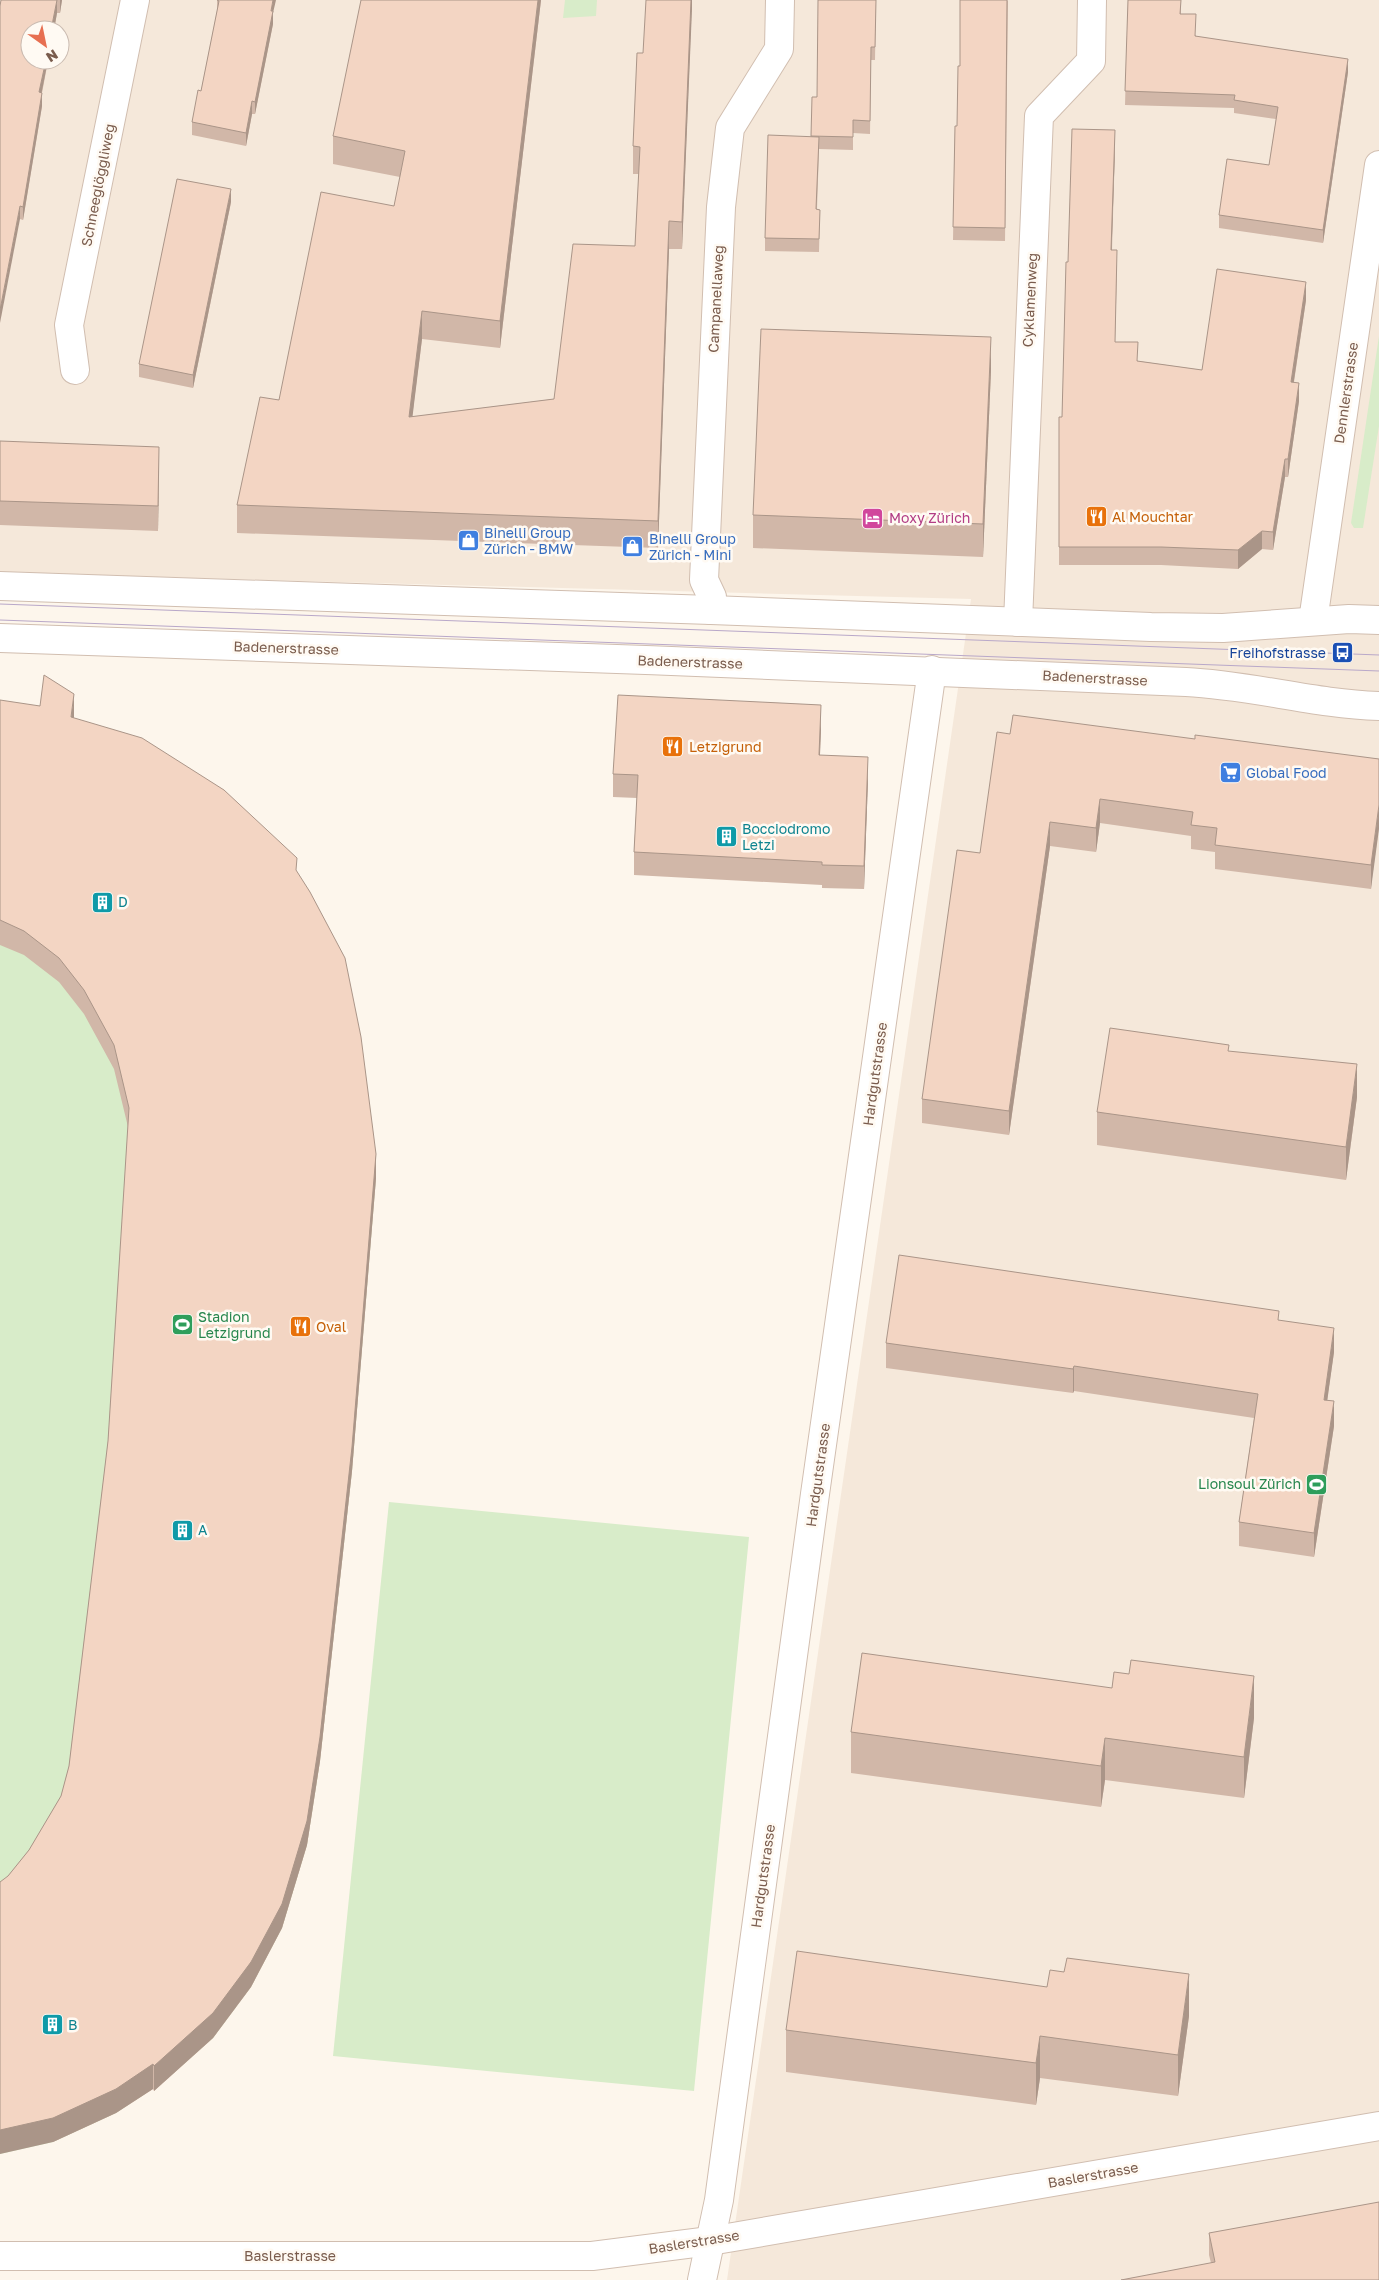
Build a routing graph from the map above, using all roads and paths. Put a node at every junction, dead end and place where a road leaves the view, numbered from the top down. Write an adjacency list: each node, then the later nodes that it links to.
1 (135, 0): 5 (street, Schneeglöggliweg)
2 (780, 0): 7 (street, Campanellaweg)
3 (1092, 0): 10 (street, Cyklamenweg)
4 (1379, 165): 9 (street, Dennlerstrasse)
5 (75, 370)
6 (0, 586): 7 (street)
7 (711, 610): 10 (street)
8 (1379, 620): 9 (street)
9 (1312, 621): 10 (street)
10 (1018, 622)
11 (0, 638): 12 (street, Badenerstrasse)
12 (932, 670): 13 (street, Badenerstrasse); 15 (street, Hardgutstrasse)
13 (1379, 706)
14 (1379, 2126): 15 (street, Baslerstrasse)
15 (710, 2241): 16 (street, Baslerstrasse); 17 (street, Hardgutstrasse)
16 (0, 2256)
17 (702, 2280)

